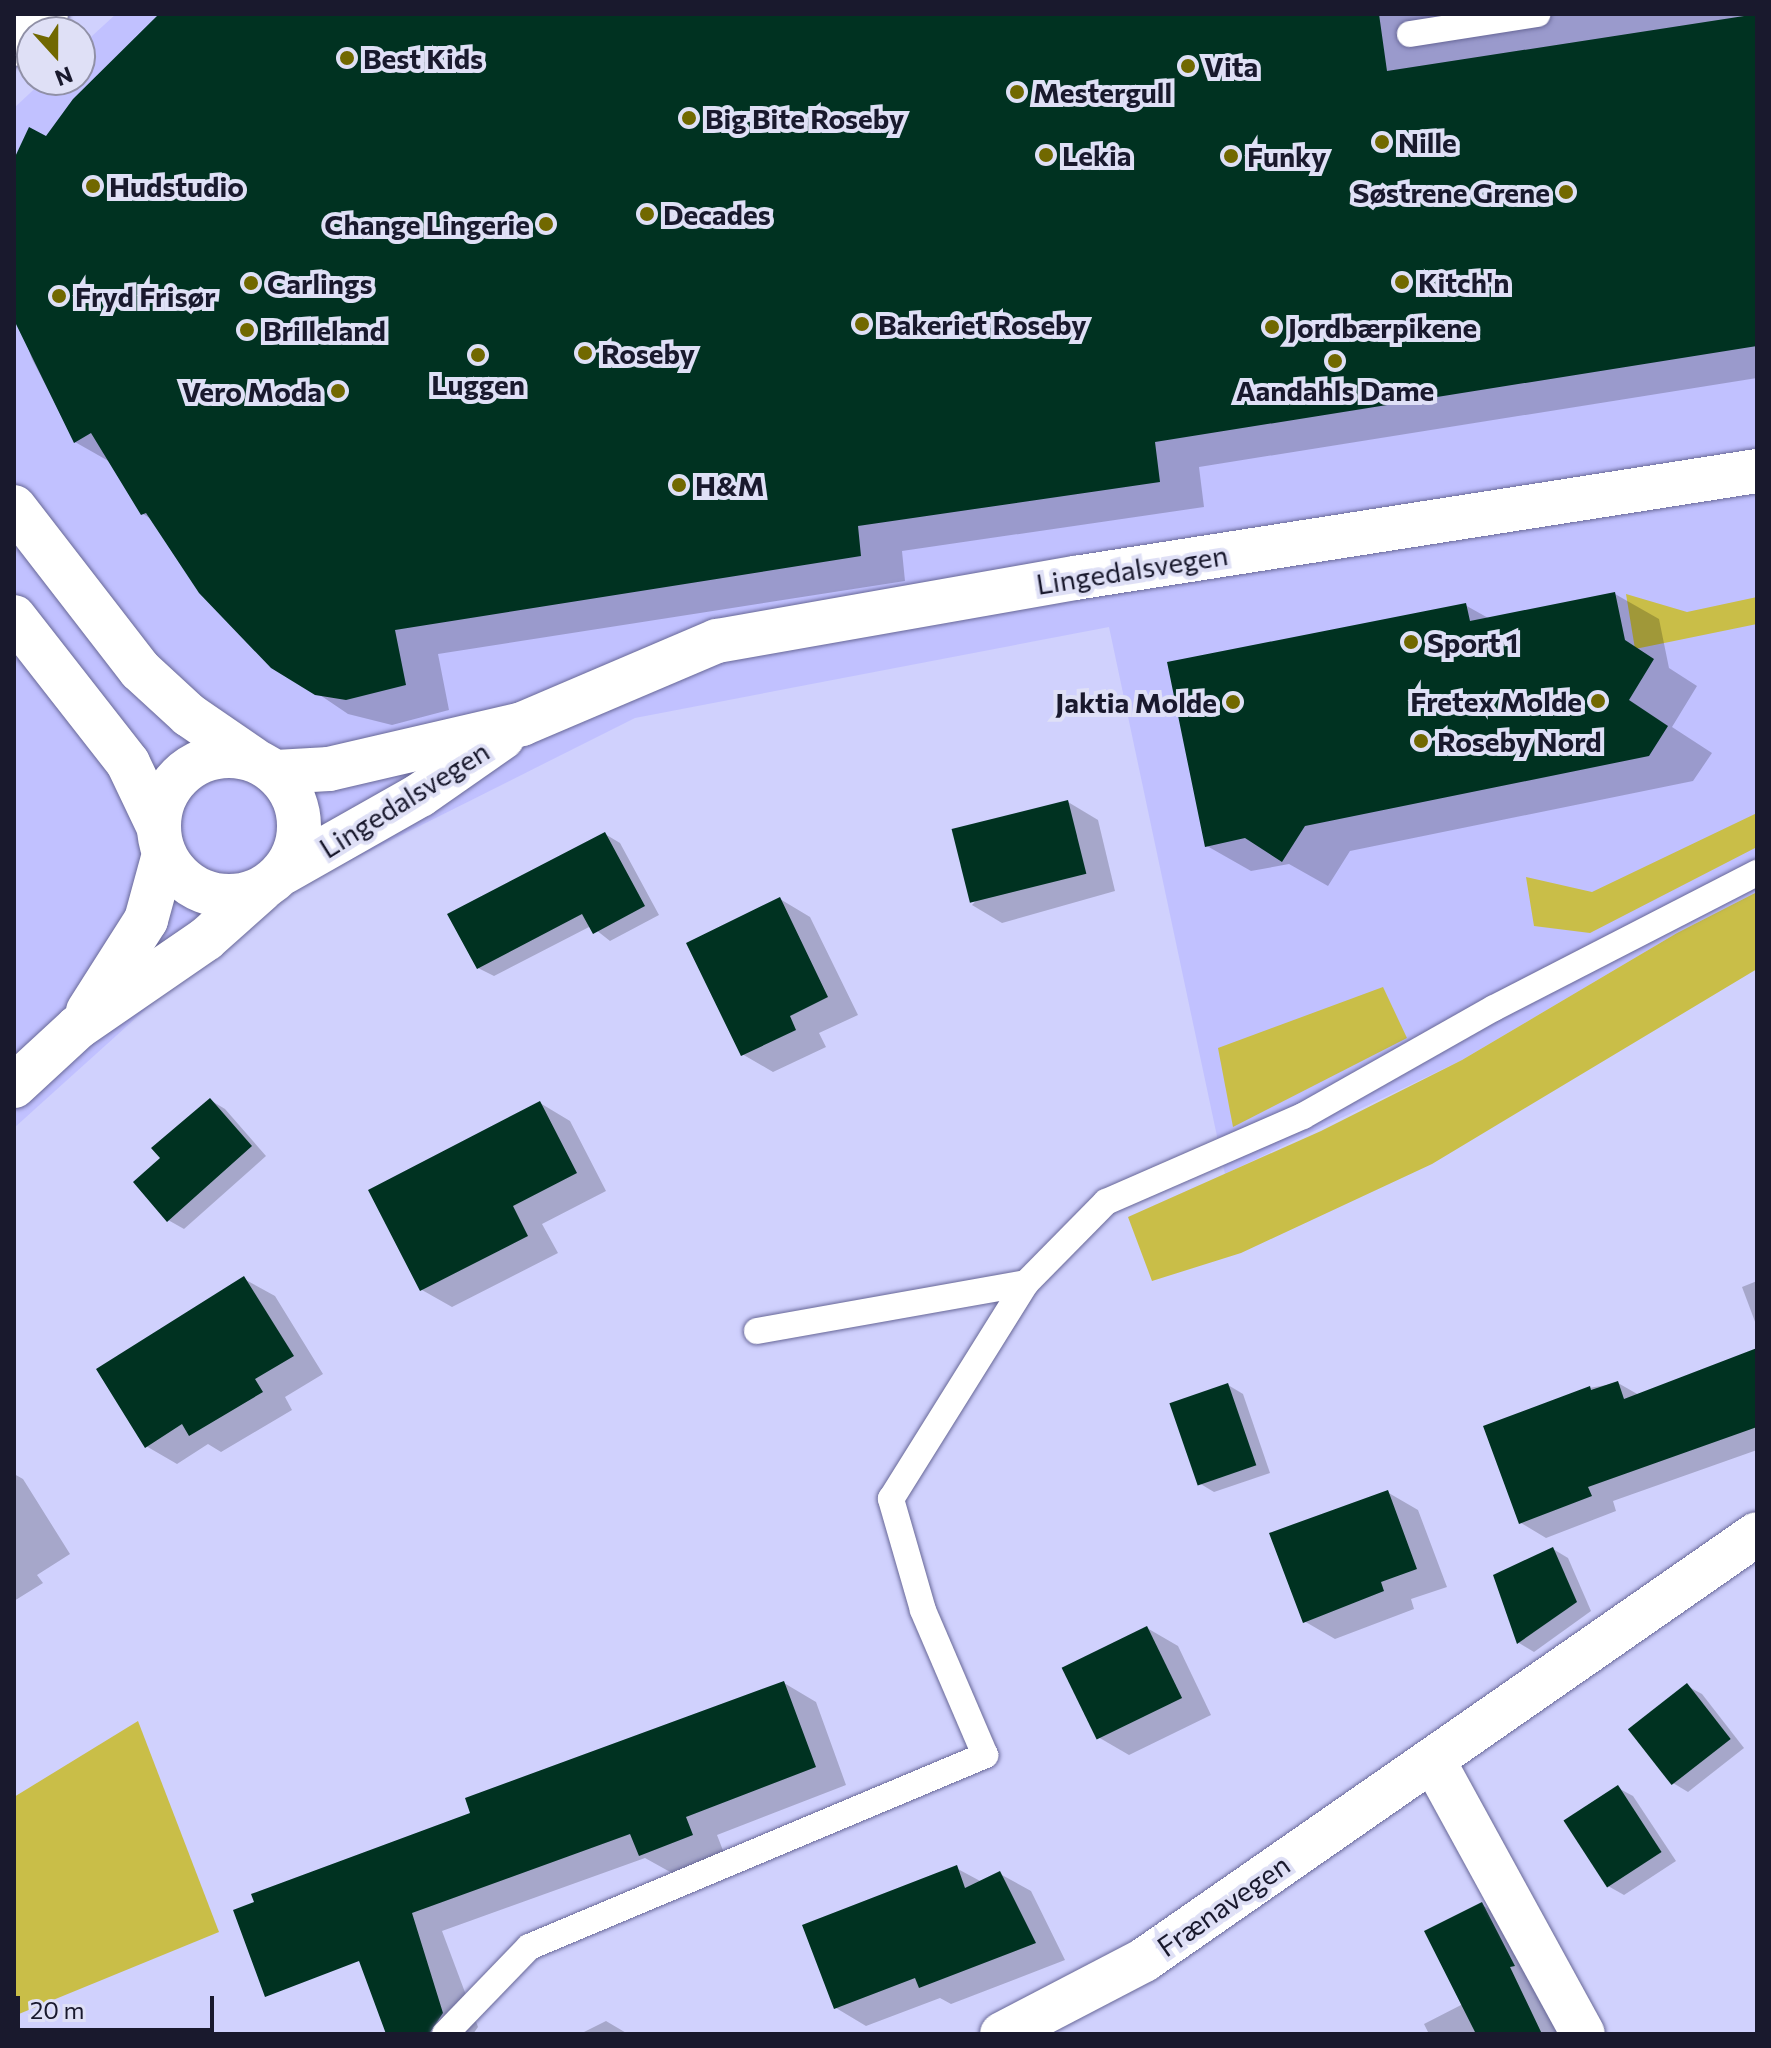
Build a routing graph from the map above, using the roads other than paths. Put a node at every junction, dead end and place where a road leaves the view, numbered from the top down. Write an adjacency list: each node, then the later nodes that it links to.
1 (46, 14): 4 (street)
2 (1537, 14): 3 (lane)
3 (1410, 34)
4 (14, 44)
5 (1757, 471): 8 (street, Lingedalsvegen)
6 (14, 507): 9 (street)
7 (14, 617): 10 (street)
8 (522, 724): 9 (street, Lingedalsvegen); 12 (street, Lingedalsvegen)
9 (264, 765): 10 (street); 12 (street)
10 (161, 840): 12 (street); 13 (street, Lingedalsvegen)
11 (1757, 873): 15 (lane)
12 (273, 881): 13 (street, Lingedalsvegen)
13 (78, 1027): 14 (street, Lingedalsvegen)
14 (14, 1086)
15 (1026, 1283): 16 (lane); 19 (lane)
16 (757, 1331)
17 (1757, 1534): 18 (street, Frænavegen)
18 (1433, 1760): 20 (street, Frænavegen); 21 (street)
19 (445, 2034)
20 (1002, 2034)
21 (1583, 2034)

